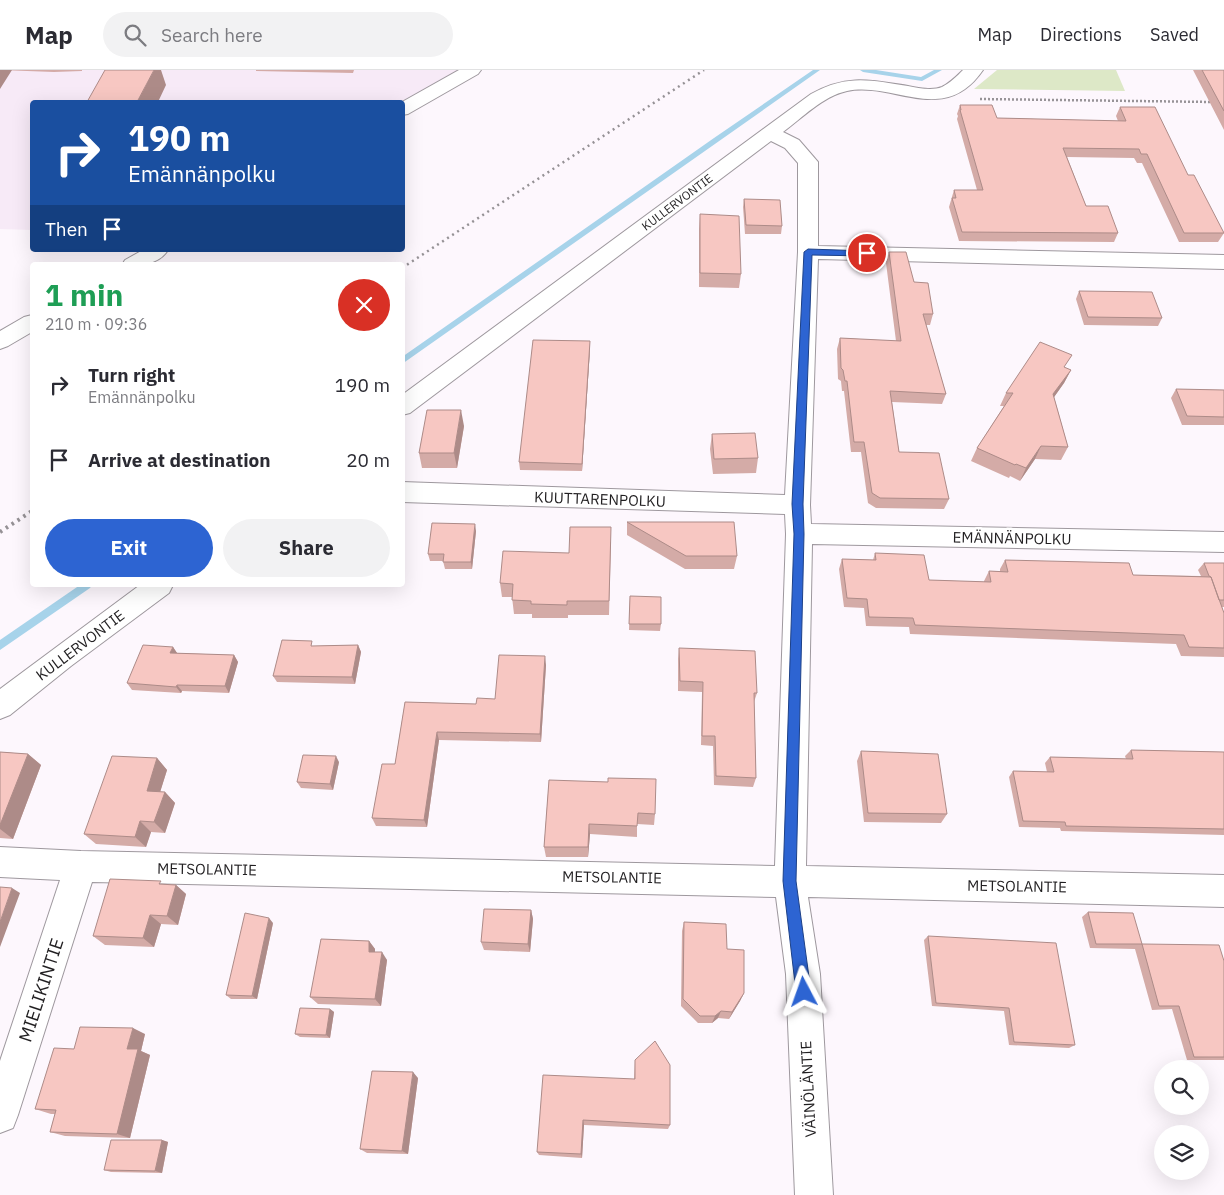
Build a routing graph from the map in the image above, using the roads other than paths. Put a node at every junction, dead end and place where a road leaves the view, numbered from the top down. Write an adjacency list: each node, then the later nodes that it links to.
1 (472, 70): 3 (street)
2 (974, 70): 4 (street, KULLERVONTIE)
3 (405, 108)
4 (770, 133): 6 (street, VÄINÖLÄNTIE); 11 (street, KULLERVONTIE)
5 (155, 252): 7 (street)
6 (808, 252): 8 (street); 13 (street, VÄINÖLÄNTIE)
7 (137, 262)
8 (1224, 262)
9 (30, 323): 10 (street)
10 (0, 340)
11 (405, 404)
12 (405, 492): 13 (street, KUUTTARENPOLKU)
13 (797, 504): 14 (street, VÄINÖLÄNTIE)
14 (799, 534): 15 (street, EMÄNNÄNPOLKU); 20 (street, VÄINÖLÄNTIE)
15 (1224, 542)
16 (157, 587): 17 (street, KULLERVONTIE)
17 (0, 706)
18 (0, 862): 19 (street, METSOLANTIE)
19 (81, 866): 20 (street, METSOLANTIE); 22 (street, MIELIKINTIE)
20 (790, 881): 21 (street, METSOLANTIE); 23 (street, VÄINÖLÄNTIE)
21 (1224, 891)
22 (0, 1114)
23 (814, 1195)

